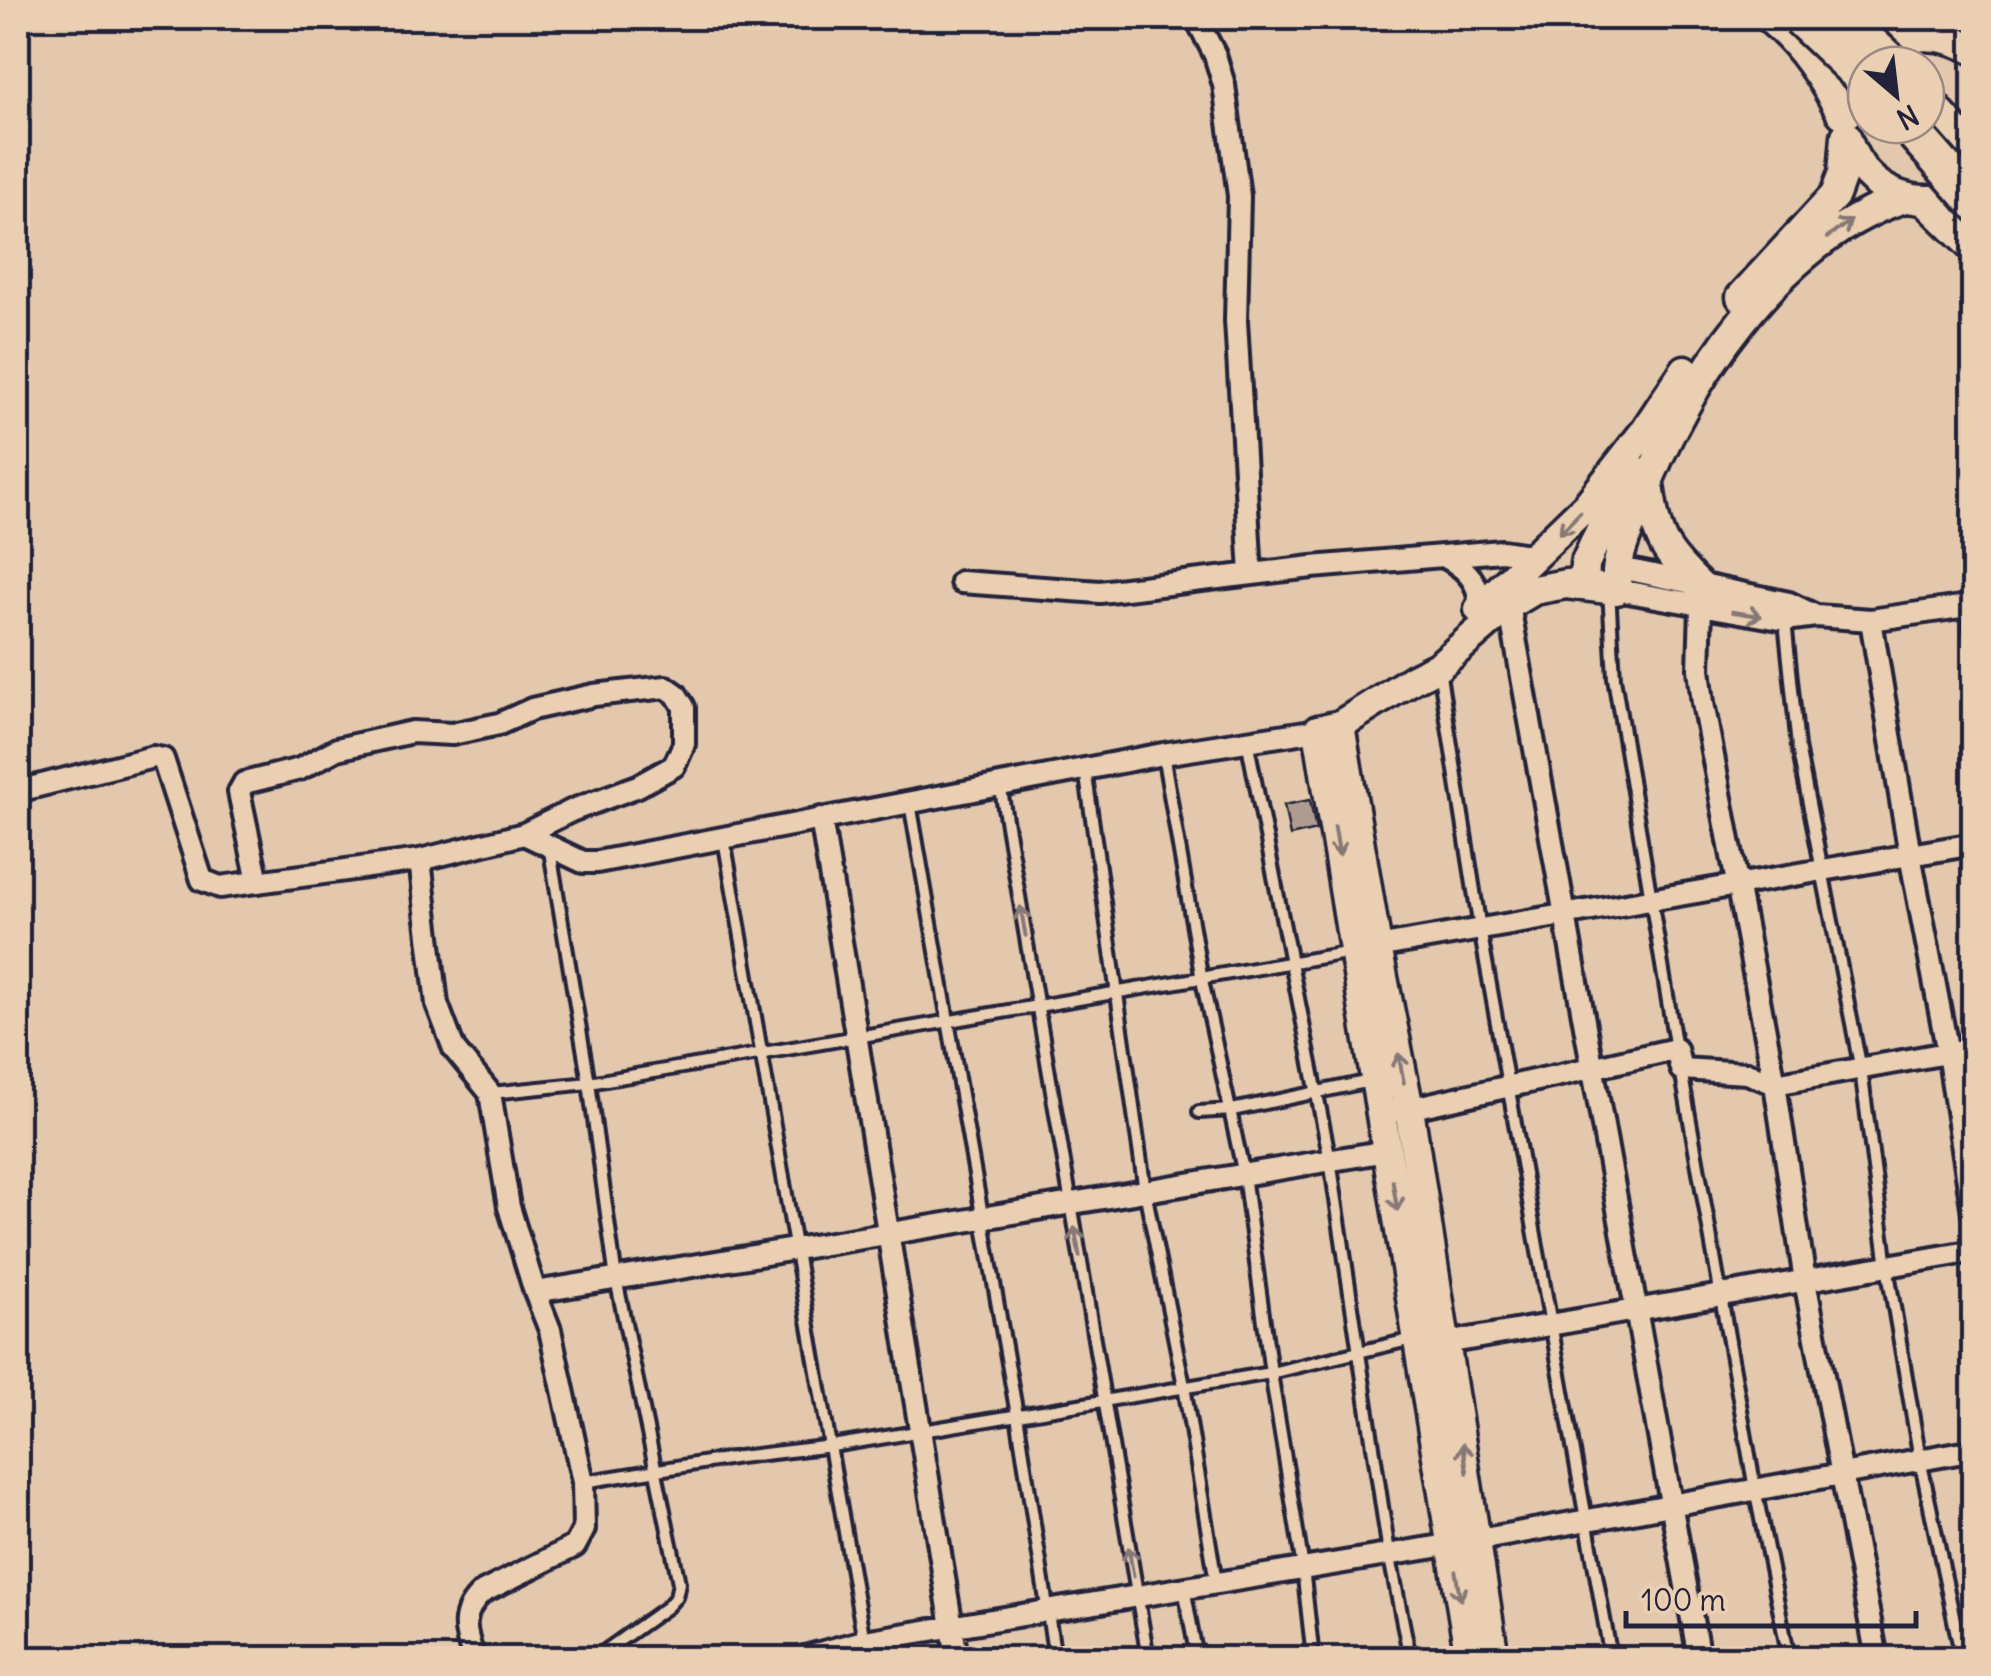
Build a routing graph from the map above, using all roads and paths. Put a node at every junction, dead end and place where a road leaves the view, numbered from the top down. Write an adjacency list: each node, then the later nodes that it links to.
1 (1196, 18): 20 (street)
2 (1774, 18): 8 (highway)
3 (1800, 18): 7 (highway, bridge)
4 (1844, 18): 6 (highway, bridge)
5 (1969, 39): 6 (street)
6 (1899, 40): 8 (street)
7 (1846, 62)
8 (1845, 124): 13 (street); 16 (street)
9 (1946, 125): 11 (highway)
10 (1925, 145): 14 (highway, bridge)
11 (1974, 157)
12 (1974, 186): 13 (street)
13 (1915, 200): 15 (street); 17 (street, one-way to 13)
14 (1974, 201)
15 (1974, 249)
16 (1644, 432): 18 (street, one-way to 18); 21 (street)
17 (1648, 480): 21 (street); 23 (street)
18 (1537, 556): 19 (street); 21 (street); 26 (street)
19 (1445, 557): 20 (street); 26 (street)
20 (1250, 574): 22 (street)
21 (1602, 579): 23 (street); 24 (street); 50 (lane)
22 (961, 582)
23 (1701, 596): 27 (street); 28 (street, one-way to 28); 49 (street)
24 (1510, 605): 31 (street); 51 (street)
25 (1970, 605): 29 (street); 30 (lane)
26 (1478, 610): 32 (street)
27 (1816, 616): 28 (street); 29 (street)
28 (1785, 620): 47 (lane)
29 (1871, 620): 45 (street)
30 (1974, 648)
31 (1439, 666): 32 (street); 52 (lane)
32 (1412, 679): 33 (street)
33 (1329, 727): 34 (street); 53 (street)
34 (1247, 740): 35 (street); 54 (lane)
35 (1163, 754): 36 (street); 55 (lane)
36 (1085, 768): 37 (street); 56 (lane)
37 (1000, 784): 39 (street); 57 (lane, one-way to 37)
38 (18, 791): 48 (street)
39 (910, 802): 40 (street); 58 (lane)
40 (821, 818): 42 (street); 59 (street)
41 (524, 834): 43 (street); 46 (street); 48 (street)
42 (724, 838): 43 (street); 61 (lane)
43 (549, 844): 67 (lane)
44 (1974, 844): 45 (street)
45 (1910, 855): 47 (street); 62 (street)
46 (420, 860): 48 (street); 70 (street)
47 (1824, 870): 49 (street); 65 (lane)
48 (258, 882)
49 (1736, 885): 50 (street); 68 (street)
50 (1649, 900): 51 (street); 63 (lane)
51 (1565, 914): 52 (street); 64 (street)
52 (1480, 929): 53 (street); 69 (lane)
53 (1366, 949): 54 (lane); 66 (street); 72 (street, one-way to 53)
54 (1292, 964): 55 (lane); 71 (lane)
55 (1202, 980): 56 (lane); 73 (lane)
56 (1117, 993): 57 (lane); 79 (lane)
57 (1038, 1006): 58 (lane); 80 (lane)
58 (949, 1022): 59 (lane); 81 (lane)
59 (856, 1036): 61 (lane); 83 (street)
60 (1974, 1048): 62 (street)
61 (761, 1053): 67 (lane); 84 (lane)
62 (1948, 1053): 65 (street); 82 (street)
63 (1679, 1059): 64 (street); 68 (street); 90 (lane)
64 (1593, 1068): 69 (street); 91 (street)
65 (1861, 1070): 68 (street); 86 (lane)
66 (1376, 1080): 71 (lane); 75 (street)
67 (589, 1083): 70 (lane); 87 (lane)
68 (1775, 1084): 88 (street)
69 (1507, 1086): 72 (street); 92 (lane)
70 (490, 1093): 89 (street)
71 (1316, 1093): 73 (lane); 77 (lane)
72 (1409, 1109): 75 (street); 94 (street)
73 (1232, 1110): 74 (lane); 78 (lane)
74 (1199, 1112)
75 (1381, 1113): 76 (street)
76 (1387, 1151): 77 (street); 93 (street, one-way to 93)
77 (1330, 1160): 78 (street); 95 (lane)
78 (1244, 1175): 79 (street); 96 (lane)
79 (1145, 1191): 80 (street); 97 (lane)
80 (1071, 1203): 81 (street); 98 (lane, one-way to 80)
81 (983, 1218): 83 (street); 99 (lane)
82 (1974, 1220)
83 (888, 1234): 84 (street); 100 (street)
84 (794, 1249): 87 (street); 101 (lane)
85 (1974, 1251): 86 (street)
86 (1887, 1266): 88 (street); 103 (lane)
87 (616, 1279): 89 (street); 104 (lane)
88 (1805, 1281): 90 (street); 105 (street)
89 (535, 1292): 106 (street)
90 (1723, 1296): 91 (street); 107 (lane)
91 (1637, 1311): 92 (street); 108 (street)
92 (1552, 1326): 94 (street); 109 (lane)
93 (1418, 1338): 95 (lane); 110 (street)
94 (1446, 1343): 110 (street, one-way to 94)
95 (1360, 1353): 96 (lane); 111 (lane)
96 (1271, 1374): 97 (lane); 112 (lane)
97 (1184, 1386): 98 (lane); 113 (lane)
98 (1104, 1399): 99 (lane); 115 (lane, one-way to 98)
99 (1017, 1414): 100 (lane); 116 (lane)
100 (920, 1431): 101 (lane); 117 (street)
101 (832, 1446): 104 (lane); 118 (lane)
102 (1974, 1450): 103 (street)
103 (1920, 1459): 105 (street); 134 (lane)
104 (656, 1471): 106 (lane); 120 (lane)
105 (1842, 1473): 107 (street); 133 (street)
106 (583, 1482): 119 (street)
107 (1755, 1489): 108 (street); 132 (lane)
108 (1672, 1504): 109 (street); 131 (street)
109 (1586, 1520): 110 (street); 130 (lane)
110 (1464, 1542): 111 (street); 128 (street, one-way to 128); 129 (street)
111 (1388, 1553): 112 (street); 127 (lane)
112 (1303, 1568): 113 (street); 126 (lane)
113 (1216, 1582): 114 (street)
114 (1183, 1587): 115 (street); 125 (lane)
115 (1137, 1594): 116 (street); 124 (lane)
116 (1048, 1610): 117 (street); 123 (lane)
117 (952, 1626): 118 (street); 122 (street)
118 (864, 1641): 121 (street)
119 (474, 1658)
120 (596, 1658)
121 (801, 1658)
122 (958, 1658)
123 (1056, 1658)
124 (1148, 1658)
125 (1197, 1658)
126 (1313, 1658)
127 (1410, 1658)
128 (1470, 1658)
129 (1494, 1658)
130 (1611, 1658)
131 (1699, 1658)
132 (1789, 1658)
133 (1877, 1658)
134 (1962, 1658)

